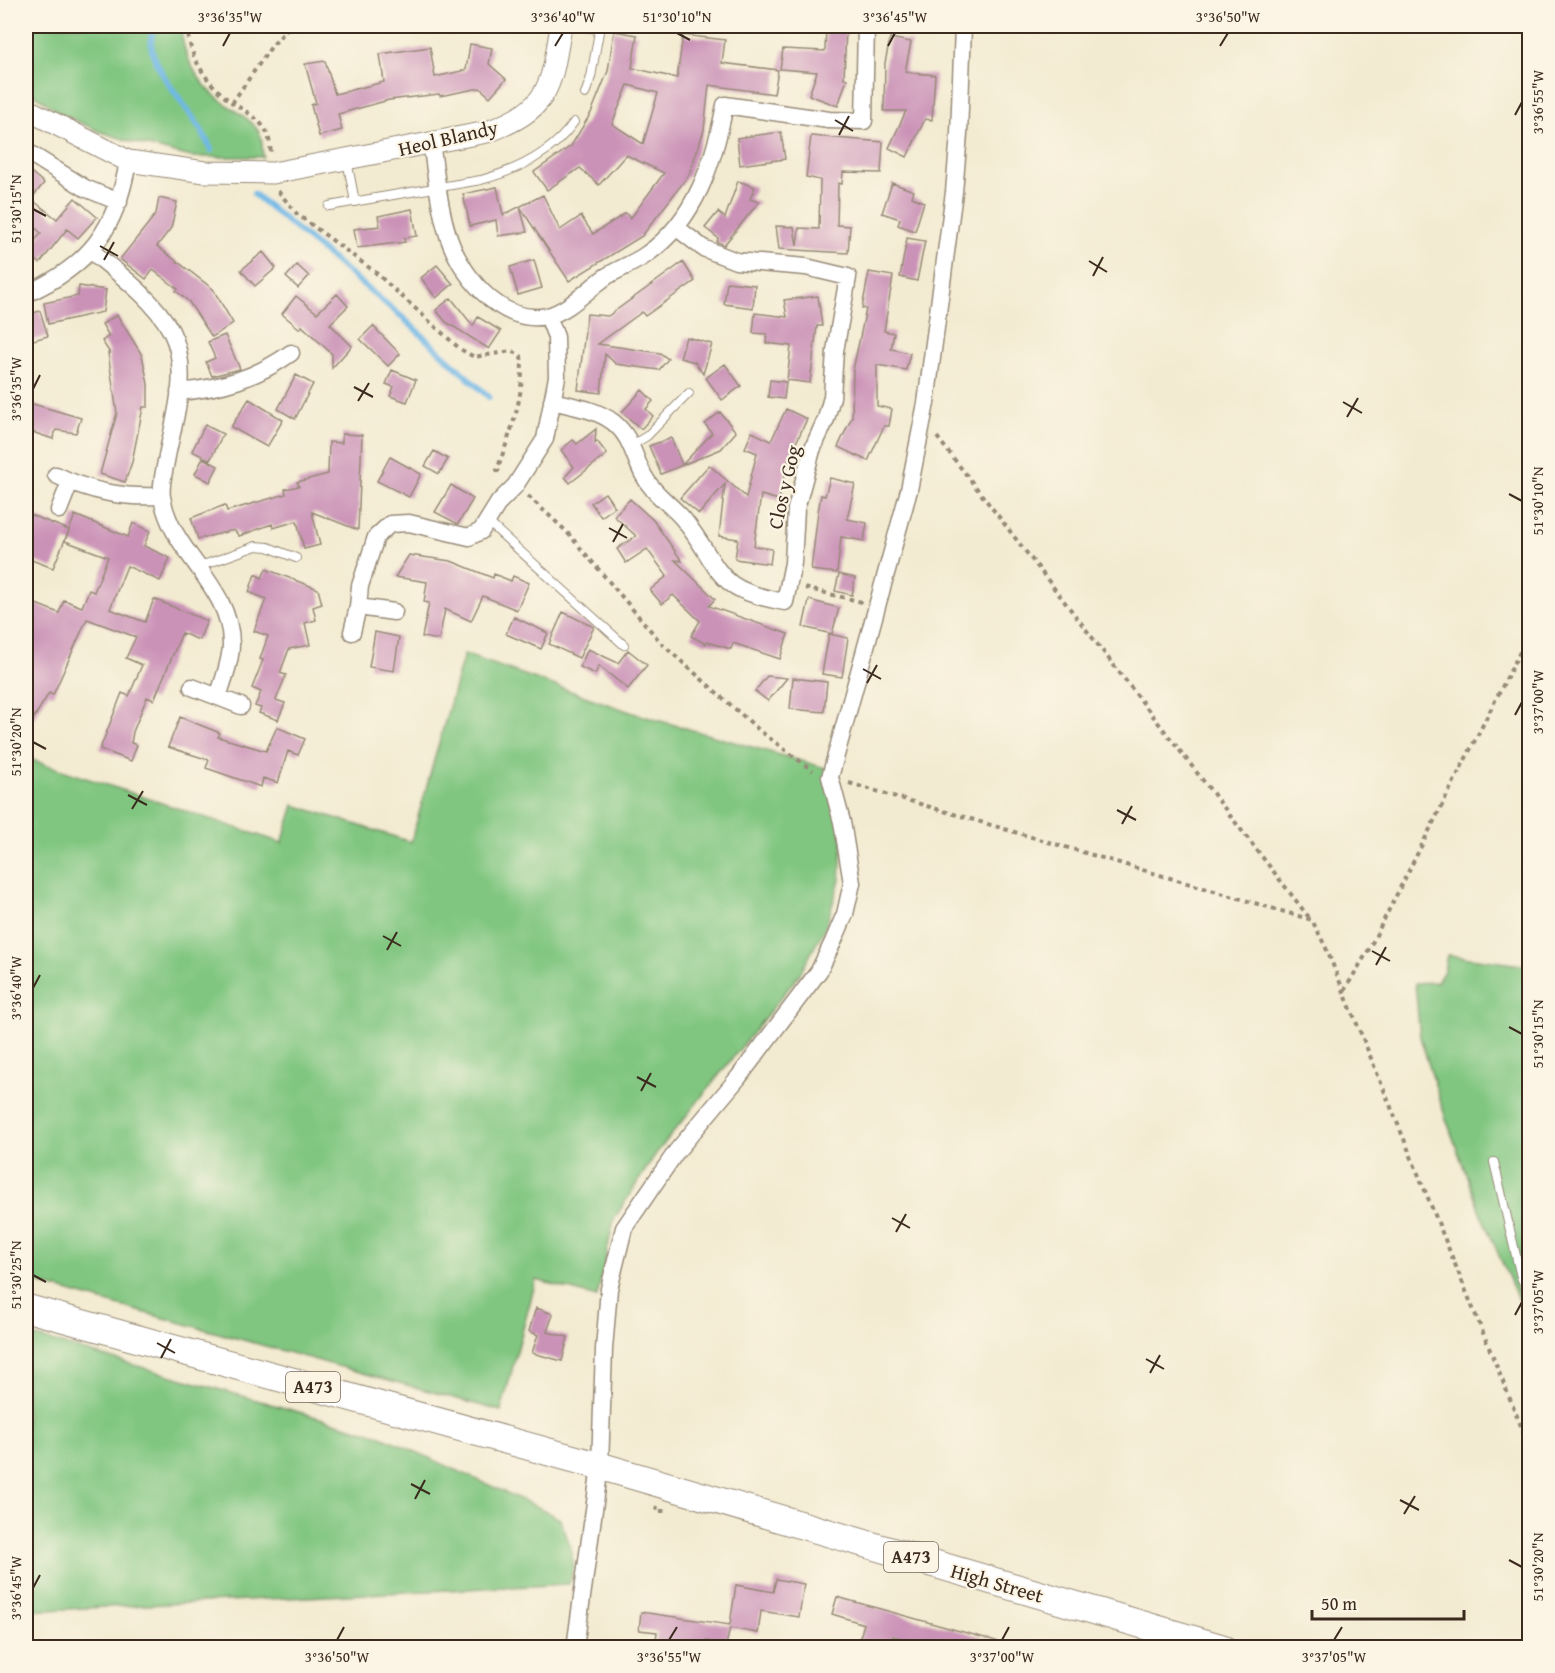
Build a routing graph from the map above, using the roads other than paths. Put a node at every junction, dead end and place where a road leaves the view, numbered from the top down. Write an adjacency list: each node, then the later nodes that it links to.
1 (561, 26): 9 (street, Heol Blandy)
2 (576, 26): 5 (lane)
3 (866, 26): 17 (street)
4 (963, 26): 41 (street)
5 (600, 28): 6 (lane)
6 (585, 94)
7 (26, 109): 12 (street, Heol Blandy)
8 (574, 122): 13 (lane)
9 (431, 143): 11 (street, Heol Blandy); 13 (street)
10 (26, 151): 14 (street)
11 (345, 160): 12 (street, Heol Blandy); 15 (lane)
12 (128, 161): 14 (street)
13 (439, 187): 15 (lane); 20 (street)
14 (120, 202): 18 (street)
15 (355, 202): 16 (lane)
16 (328, 206)
17 (677, 228): 20 (street); 25 (street, Clos y Gog)
18 (90, 250): 19 (street); 22 (street)
19 (26, 294)
20 (548, 316): 24 (street)
21 (291, 353): 22 (street)
22 (179, 392): 26 (street)
23 (689, 393): 25 (lane)
24 (552, 401): 25 (street); 28 (street)
25 (632, 445)
26 (162, 496): 27 (street); 30 (street)
27 (59, 510)
28 (487, 521): 31 (street); 34 (lane)
29 (296, 558): 30 (lane)
30 (198, 567): 36 (street)
31 (358, 607): 32 (street); 33 (street)
32 (394, 612)
33 (352, 632)
34 (624, 645)
35 (192, 687): 36 (street)
36 (218, 697): 37 (street)
37 (241, 706)
38 (1494, 1162): 39 (lane)
39 (1530, 1297)
40 (26, 1308): 41 (main road, A473)
41 (600, 1466): 42 (street); 43 (main road, High Street / A473)
42 (574, 1647)
43 (1222, 1647)

